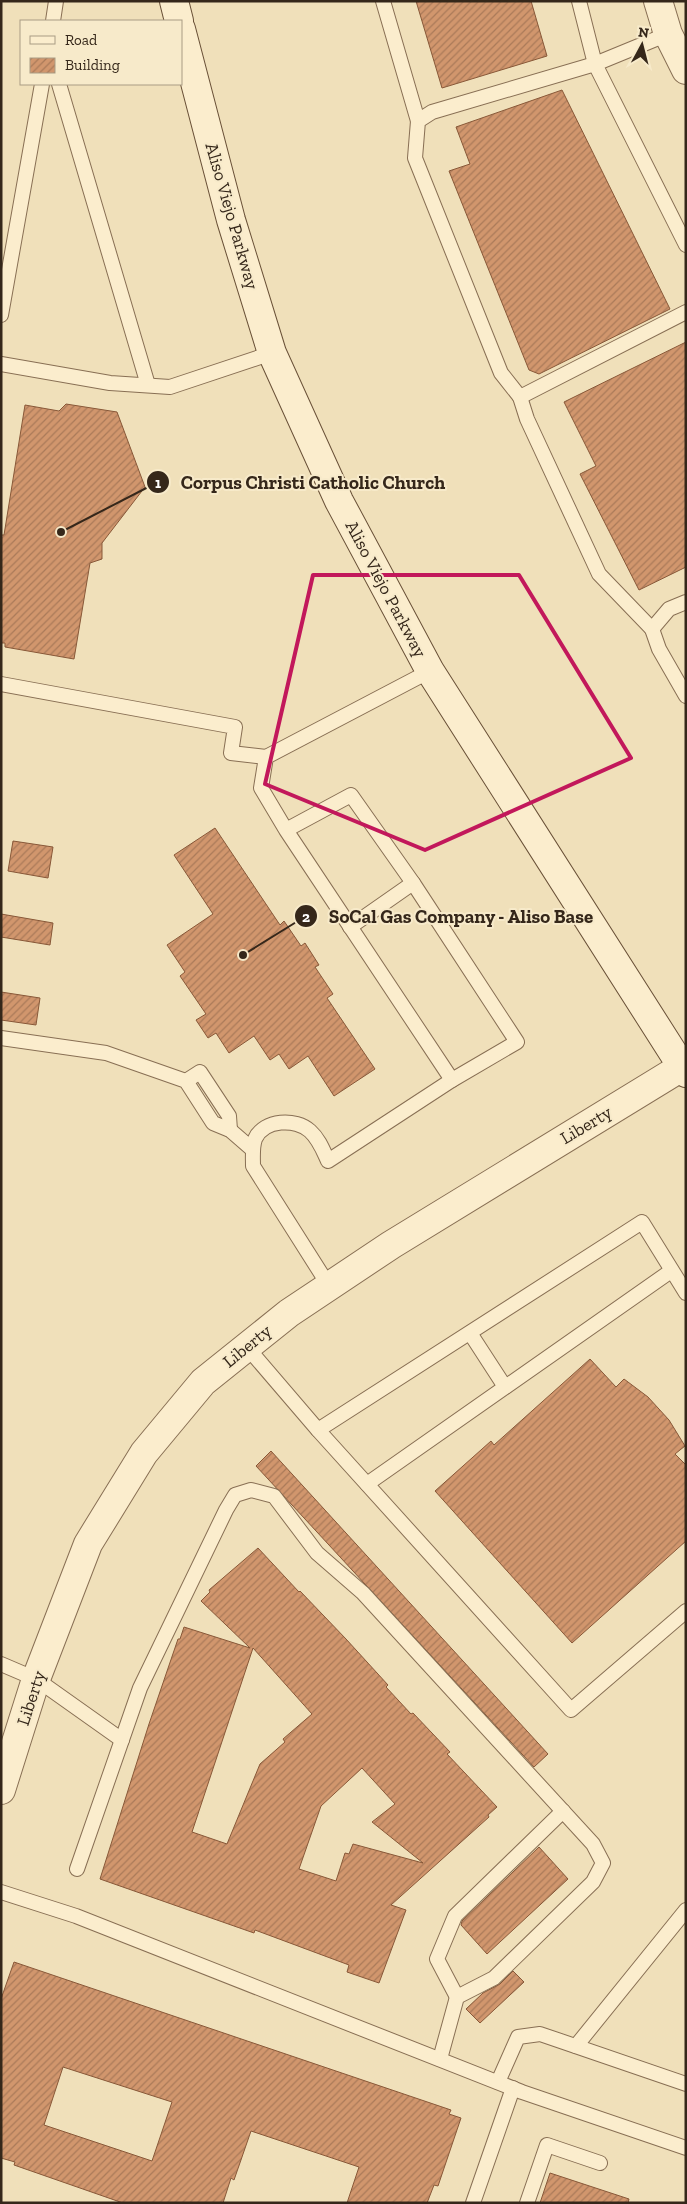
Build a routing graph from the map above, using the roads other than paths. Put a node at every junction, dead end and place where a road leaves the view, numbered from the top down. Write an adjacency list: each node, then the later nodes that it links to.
1 (56, 1): 6 (lane)
2 (174, 1): 7 (main road)
3 (384, 1): 14 (lane)
4 (579, 1): 10 (lane)
5 (658, 1): 9 (main road)
6 (53, 20)
7 (179, 20)
8 (182, 33): 18 (main road, Aliso Viejo Parkway)
9 (668, 34): 10 (lane); 11 (main road)
10 (595, 64): 14 (lane); 15 (lane)
11 (686, 70)
12 (42, 85): 17 (lane)
13 (59, 85): 20 (lane)
14 (418, 121): 21 (lane)
15 (686, 245)
16 (686, 312): 21 (lane)
17 (1, 315)
18 (272, 353): 20 (lane); 24 (main road, Aliso Viejo Parkway)
19 (1, 364): 20 (lane)
20 (148, 385)
21 (520, 397): 23 (lane)
22 (686, 602): 23 (lane)
23 (652, 629): 26 (lane)
24 (430, 671): 27 (lane); 32 (main road, Aliso Viejo Parkway)
25 (1, 684): 27 (lane)
26 (686, 696)
27 (266, 757): 28 (lane)
28 (286, 830): 29 (lane); 30 (lane)
29 (413, 884): 30 (lane); 33 (lane)
30 (350, 927): 33 (lane)
31 (1, 1038): 34 (lane)
32 (684, 1070): 38 (main road, Liberty)
33 (452, 1080): 36 (lane)
34 (186, 1081): 35 (lane); 35 (lane)
35 (230, 1130): 36 (lane)
36 (253, 1150): 38 (lane)
37 (671, 1271): 39 (lane); 40 (lane); 42 (lane)
38 (329, 1286): 41 (main road, Liberty)
39 (686, 1293)
40 (470, 1333): 42 (lane); 43 (lane)
41 (246, 1346): 43 (lane); 47 (main road, Liberty)
42 (505, 1388): 44 (lane)
43 (318, 1430): 44 (lane)
44 (367, 1484): 45 (lane)
45 (686, 1611)
46 (1, 1664): 47 (lane)
47 (36, 1679): 48 (lane); 49 (main road, Liberty)
48 (122, 1740): 50 (lane); 51 (lane)
49 (1, 1790)
50 (564, 1811): 54 (lane); 54 (lane)
51 (77, 1869)
52 (1, 1892): 56 (lane)
53 (686, 1910): 55 (lane)
54 (457, 1998): 56 (lane)
55 (576, 2046): 57 (lane); 58 (lane)
56 (440, 2059): 57 (lane)
57 (498, 2082): 59 (lane)
58 (686, 2084)
59 (512, 2088): 60 (lane); 62 (lane)
60 (686, 2148)
61 (600, 2163): 63 (lane)
62 (473, 2203)
63 (527, 2203)

